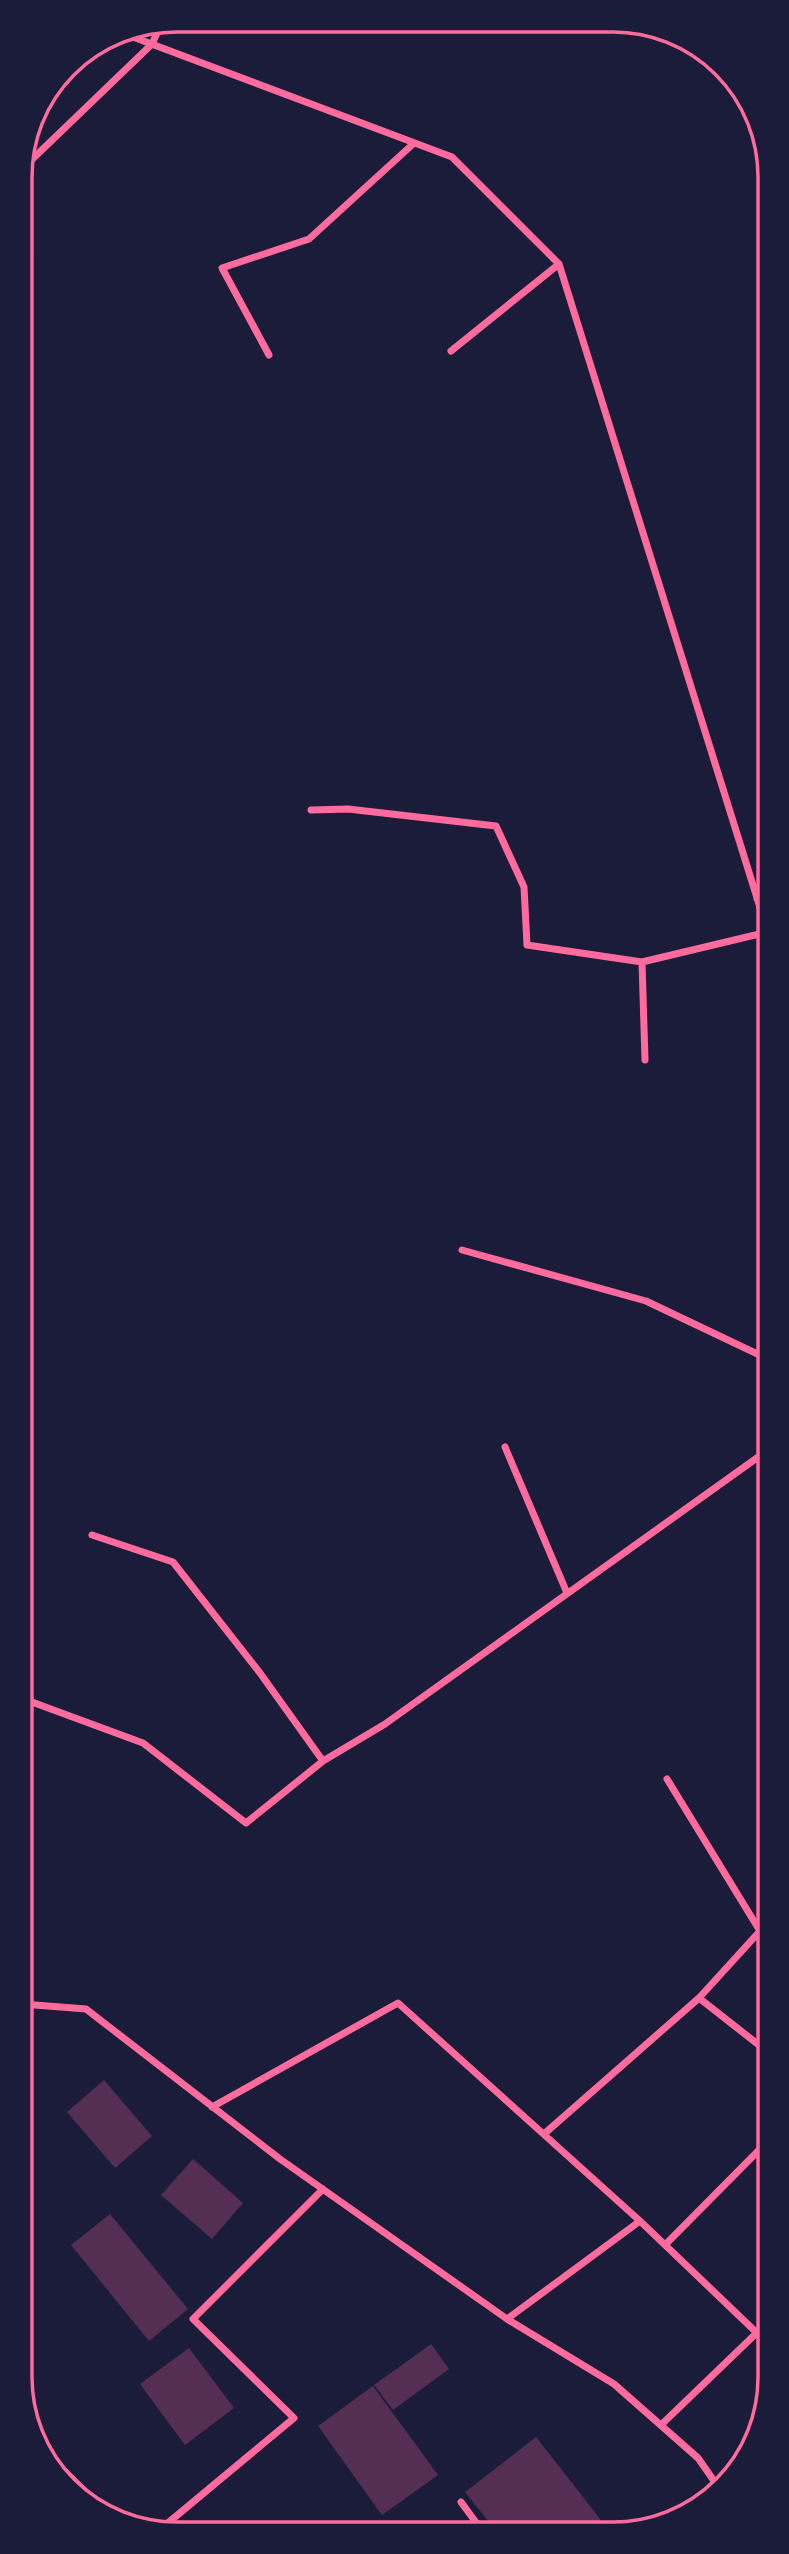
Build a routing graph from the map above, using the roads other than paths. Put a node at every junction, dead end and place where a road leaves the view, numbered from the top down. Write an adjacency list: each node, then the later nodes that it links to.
1 (157, 33): 3 (street)
2 (134, 38): 3 (street)
3 (152, 44): 4 (street); 5 (street)
4 (413, 144): 6 (street); 8 (street)
5 (33, 159)
6 (559, 264): 7 (street); 10 (street)
7 (452, 351)
8 (269, 355)
9 (311, 810): 12 (street)
10 (757, 899)
11 (758, 934): 12 (street)
12 (642, 962): 13 (street)
13 (645, 1059)
14 (462, 1250): 15 (street)
15 (757, 1354)
16 (505, 1447): 19 (street)
17 (757, 1458): 19 (street)
18 (92, 1535): 21 (street)
19 (568, 1593): 21 (street)
20 (32, 1702): 21 (street)
21 (323, 1761)
22 (667, 1779): 23 (street)
23 (757, 1926)
24 (757, 1934): 25 (street)
25 (699, 1998): 27 (street); 29 (street)
26 (32, 2005): 28 (street)
27 (757, 2044)
28 (212, 2107): 29 (street); 31 (street)
29 (544, 2134): 32 (street)
30 (757, 2153): 33 (street)
31 (323, 2189): 34 (street); 39 (street)
32 (640, 2221): 33 (street); 34 (street)
33 (665, 2245): 35 (street)
34 (507, 2319): 36 (street)
35 (757, 2333): 36 (street)
36 (661, 2425): 37 (street)
37 (714, 2480)
38 (461, 2502): 40 (street)
39 (169, 2522)
40 (476, 2522)

